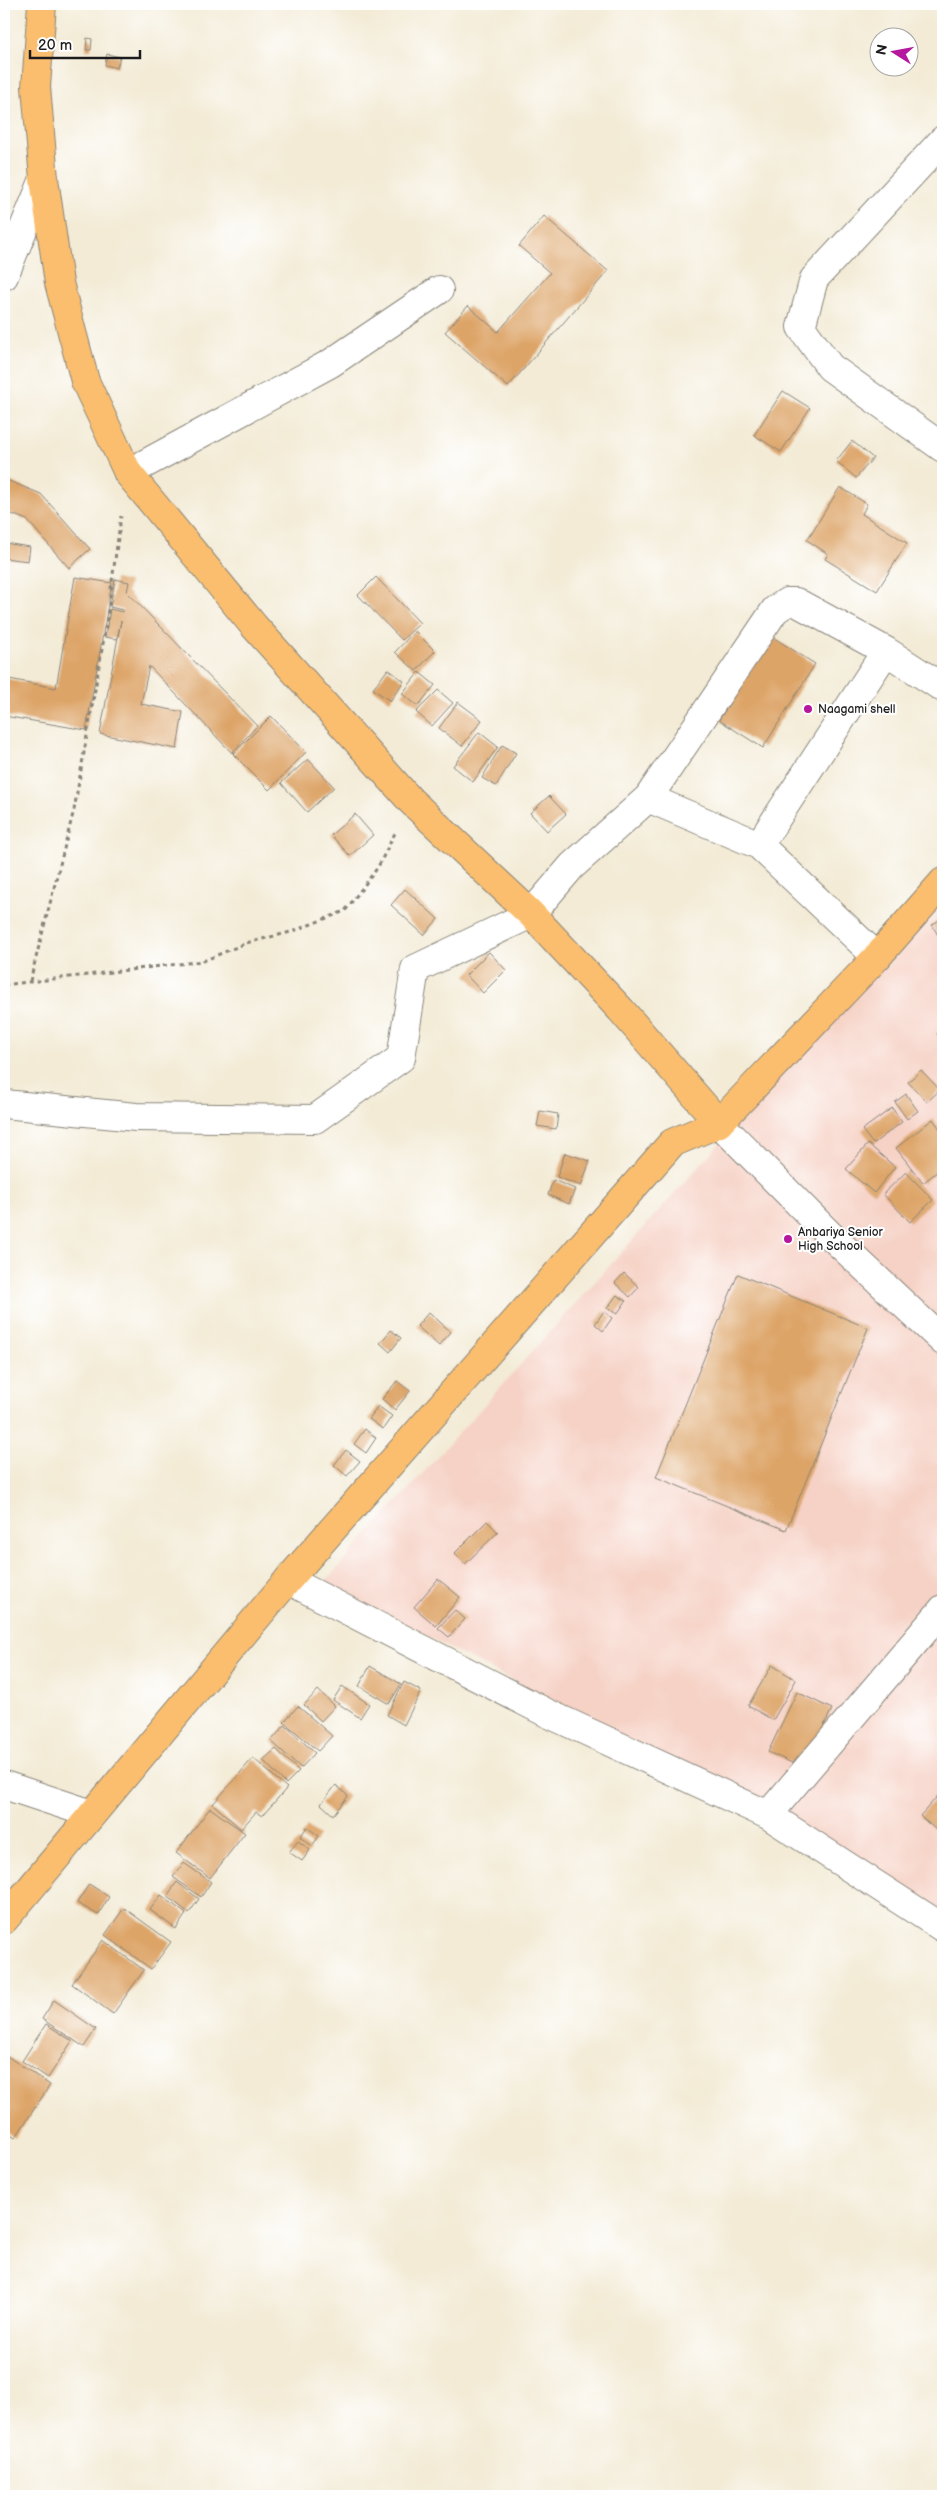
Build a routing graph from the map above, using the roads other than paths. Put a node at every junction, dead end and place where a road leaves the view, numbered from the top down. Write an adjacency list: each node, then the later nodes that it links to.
1 (42, 4): 3 (main road)
2 (943, 140): 6 (street)
3 (44, 178): 4 (street); 7 (main road)
4 (4, 276)
5 (439, 290): 7 (street)
6 (943, 448)
7 (128, 473): 13 (main road)
8 (886, 651): 9 (street); 10 (street); 11 (street)
9 (943, 688)
10 (648, 798): 11 (street); 13 (street)
11 (758, 845): 14 (street)
12 (943, 882): 14 (main road)
13 (531, 914): 15 (street); 16 (main road)
14 (877, 957): 16 (main road)
15 (4, 1104)
16 (719, 1122): 17 (street); 18 (main road)
17 (943, 1341)
18 (288, 1580): 21 (main road); 22 (street)
19 (943, 1609): 22 (street)
20 (4, 1785): 21 (street)
21 (92, 1814): 23 (main road)
22 (768, 1815): 24 (street)
23 (4, 1920)
24 (943, 1928)

